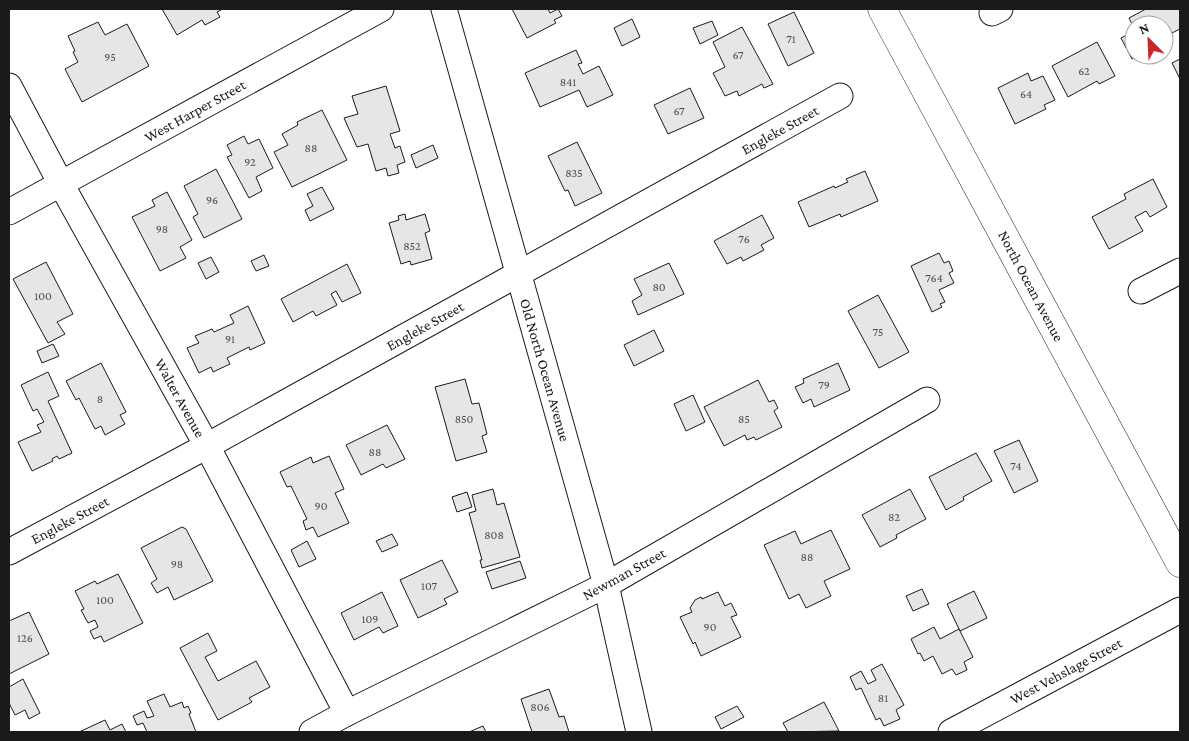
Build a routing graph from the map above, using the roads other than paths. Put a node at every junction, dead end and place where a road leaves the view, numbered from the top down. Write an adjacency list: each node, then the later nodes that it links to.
1 (381, 9): 6 (street, West Harper Street)
2 (444, 9): 9 (street, Old North Ocean Avenue)
3 (882, 9): 14 (main road, North Ocean Avenue)
4 (9, 86): 6 (street, Walter Avenue)
5 (840, 96): 9 (street, Engleke Street)
6 (61, 184): 7 (street, West Harper Street); 12 (street, Walter Avenue)
7 (9, 212)
8 (1180, 271): 10 (street)
9 (518, 274): 12 (street, Engleke Street); 15 (street, Old North Ocean Avenue)
10 (1141, 291)
11 (927, 400): 15 (street, Newman Street)
12 (207, 446): 13 (street, Engleke Street); 17 (street, Walter Avenue)
13 (9, 552)
14 (1180, 563)
15 (606, 586): 17 (street, Newman Street); 20 (street, Old North Ocean Avenue)
16 (1180, 610): 18 (street, West Vehslage Street)
17 (346, 713): 19 (street, Newman Street)
18 (958, 730)
19 (312, 732)
20 (638, 732)

